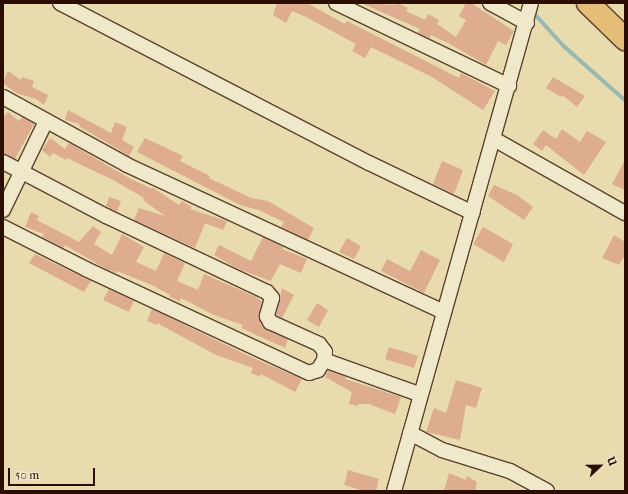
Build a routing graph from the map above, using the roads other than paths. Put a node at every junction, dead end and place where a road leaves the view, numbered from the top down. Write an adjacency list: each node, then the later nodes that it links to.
1 (60, 3): 14 (street)
2 (336, 3): 7 (street)
3 (490, 3): 5 (street)
4 (588, 3): 6 (highway)
5 (529, 14): 7 (street)
6 (625, 39)
7 (509, 86): 10 (street)
8 (3, 98): 9 (street)
9 (46, 121): 12 (street); 17 (street)
10 (494, 139): 14 (street); 15 (street)
11 (3, 162): 12 (street)
12 (22, 172): 13 (street); 18 (street)
13 (3, 210)
14 (473, 213): 17 (street)
15 (625, 213)
16 (3, 227): 18 (street)
17 (444, 312): 19 (street)
18 (324, 360): 19 (street)
19 (420, 394): 20 (street)
20 (410, 432): 21 (street); 22 (street)
21 (394, 491)
22 (547, 491)

